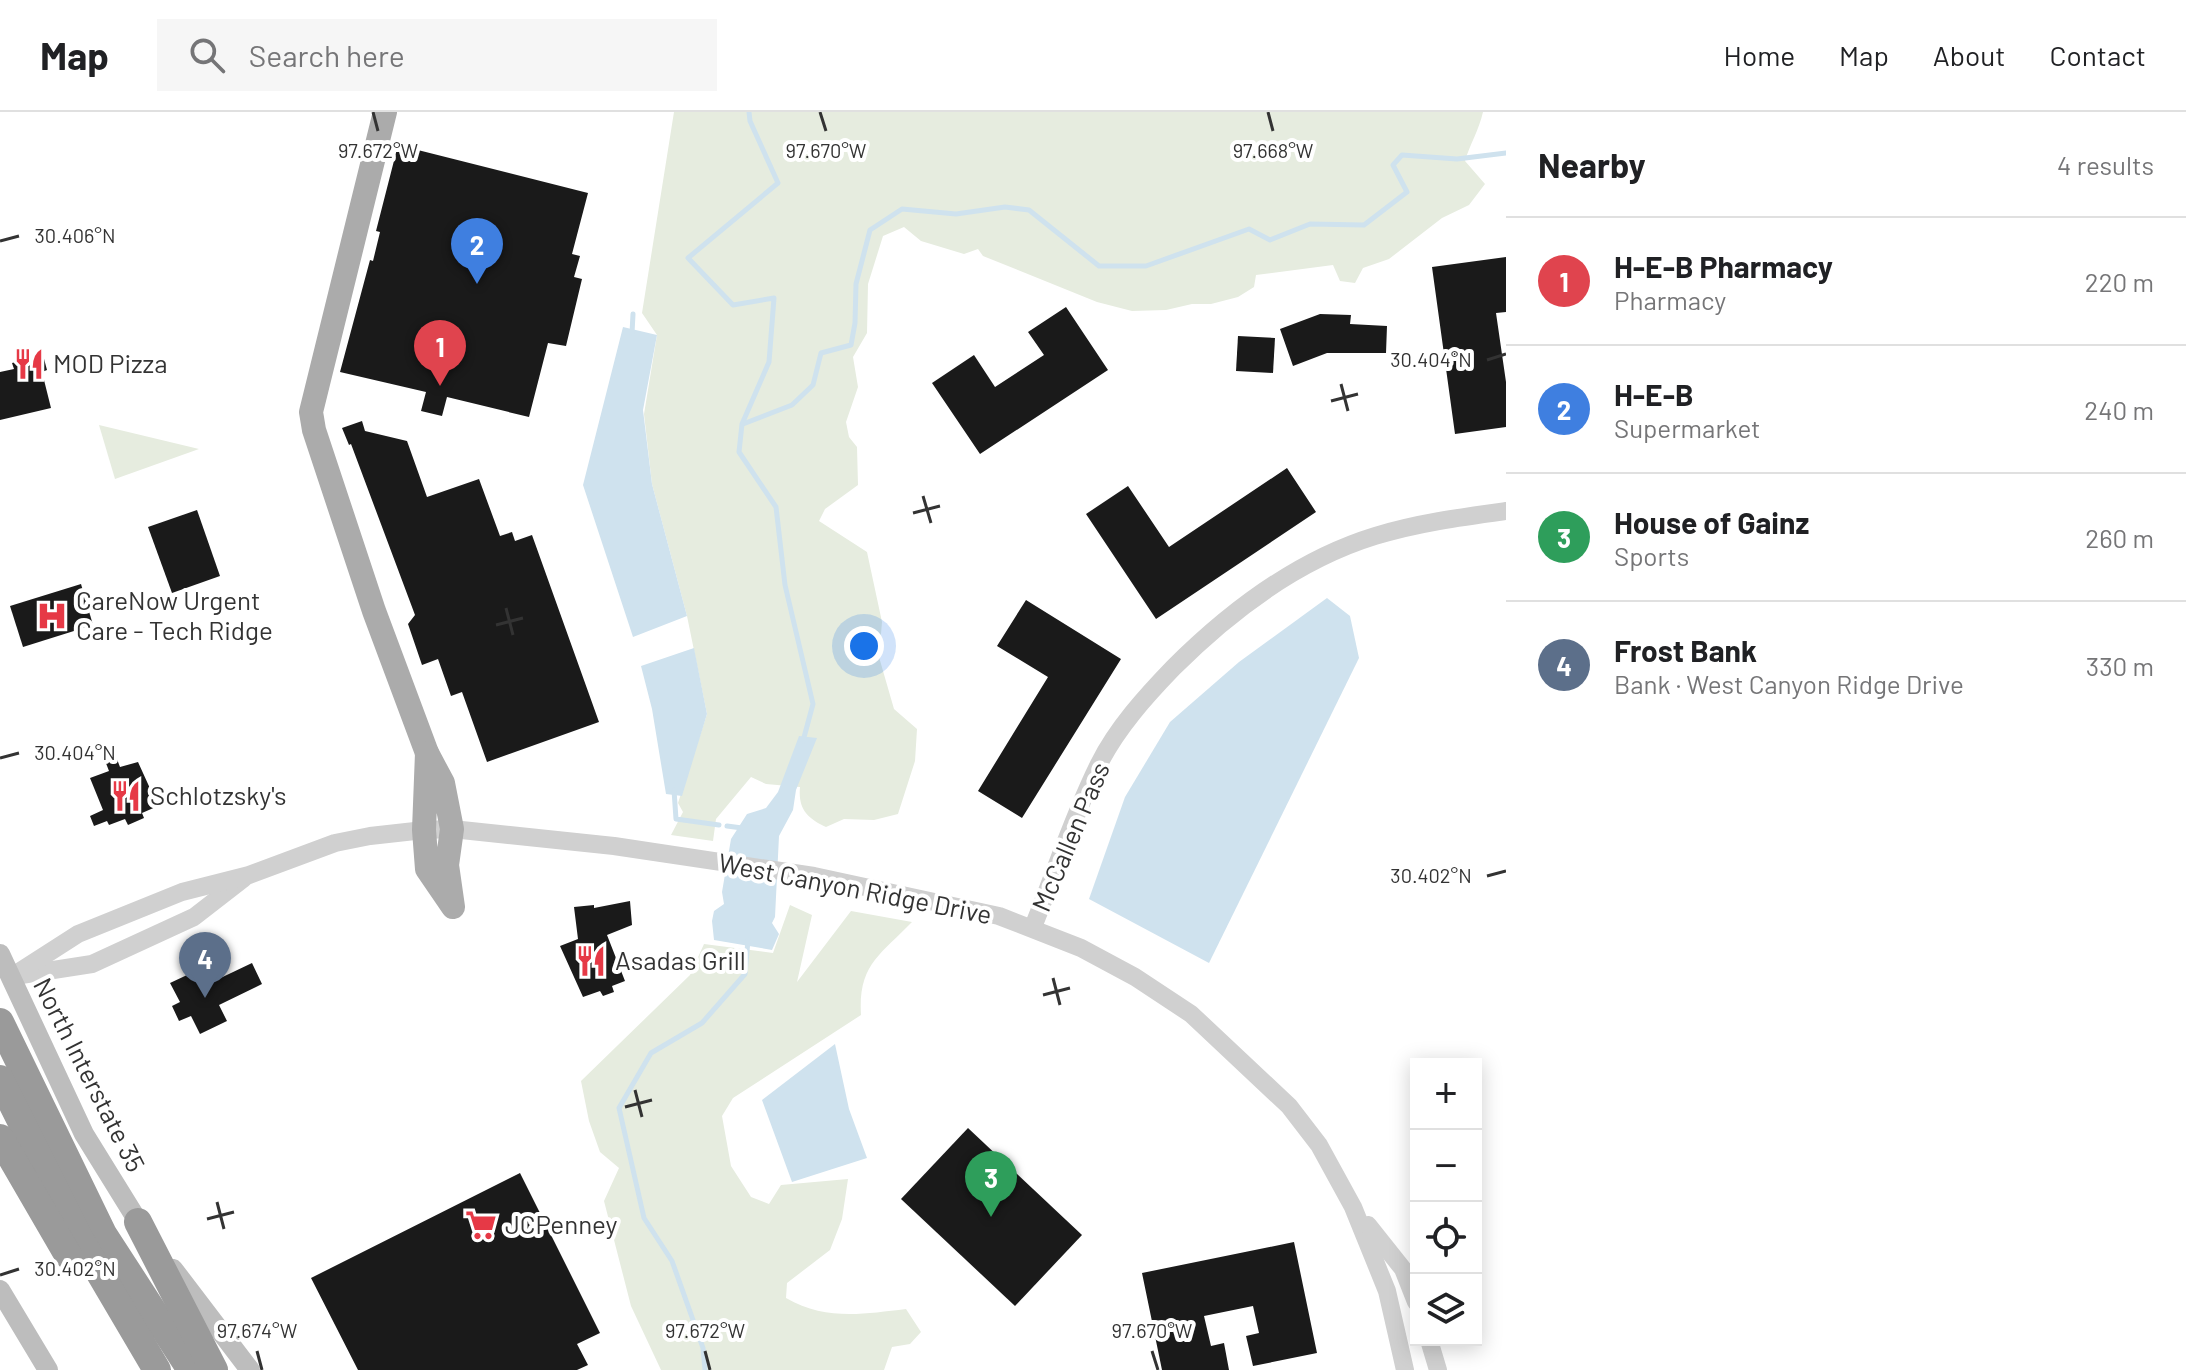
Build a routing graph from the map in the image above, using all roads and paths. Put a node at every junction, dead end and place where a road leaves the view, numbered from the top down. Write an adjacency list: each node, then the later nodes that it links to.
1 (385, 112): 3 (main road)
2 (1506, 511): 7 (street, McCallen Pass)
3 (427, 753): 4 (main road); 5 (main road)
4 (452, 829): 5 (street, West Canyon Ridge Drive); 5 (main road); 7 (street, West Canyon Ridge Drive)
5 (424, 830): 6 (street, West Canyon Ridge Drive)
6 (249, 875): 9 (street, West Canyon Ridge Drive); 9 (street, West Canyon Ridge Drive)
7 (1033, 927): 13 (street, West Canyon Ridge Drive)
8 (0, 954): 9 (main road, North Interstate 35)
9 (11, 977): 14 (main road, North Interstate 35)
10 (0, 1022): 21 (highway)
11 (0, 1079): 20 (highway)
12 (0, 1138): 19 (highway)
13 (1353, 1207): 15 (street, West Canyon Ridge Drive); 24 (street, West Canyon Ridge Drive)
14 (138, 1222): 22 (highway); 23 (main road, North Interstate 35)
15 (1410, 1287)
16 (0, 1290): 18 (main road)
17 (1431, 1346): 25 (street)
18 (48, 1370)
19 (140, 1370)
20 (157, 1370)
21 (191, 1370)
22 (214, 1370)
23 (250, 1370)
24 (1405, 1370)
25 (1438, 1370)

